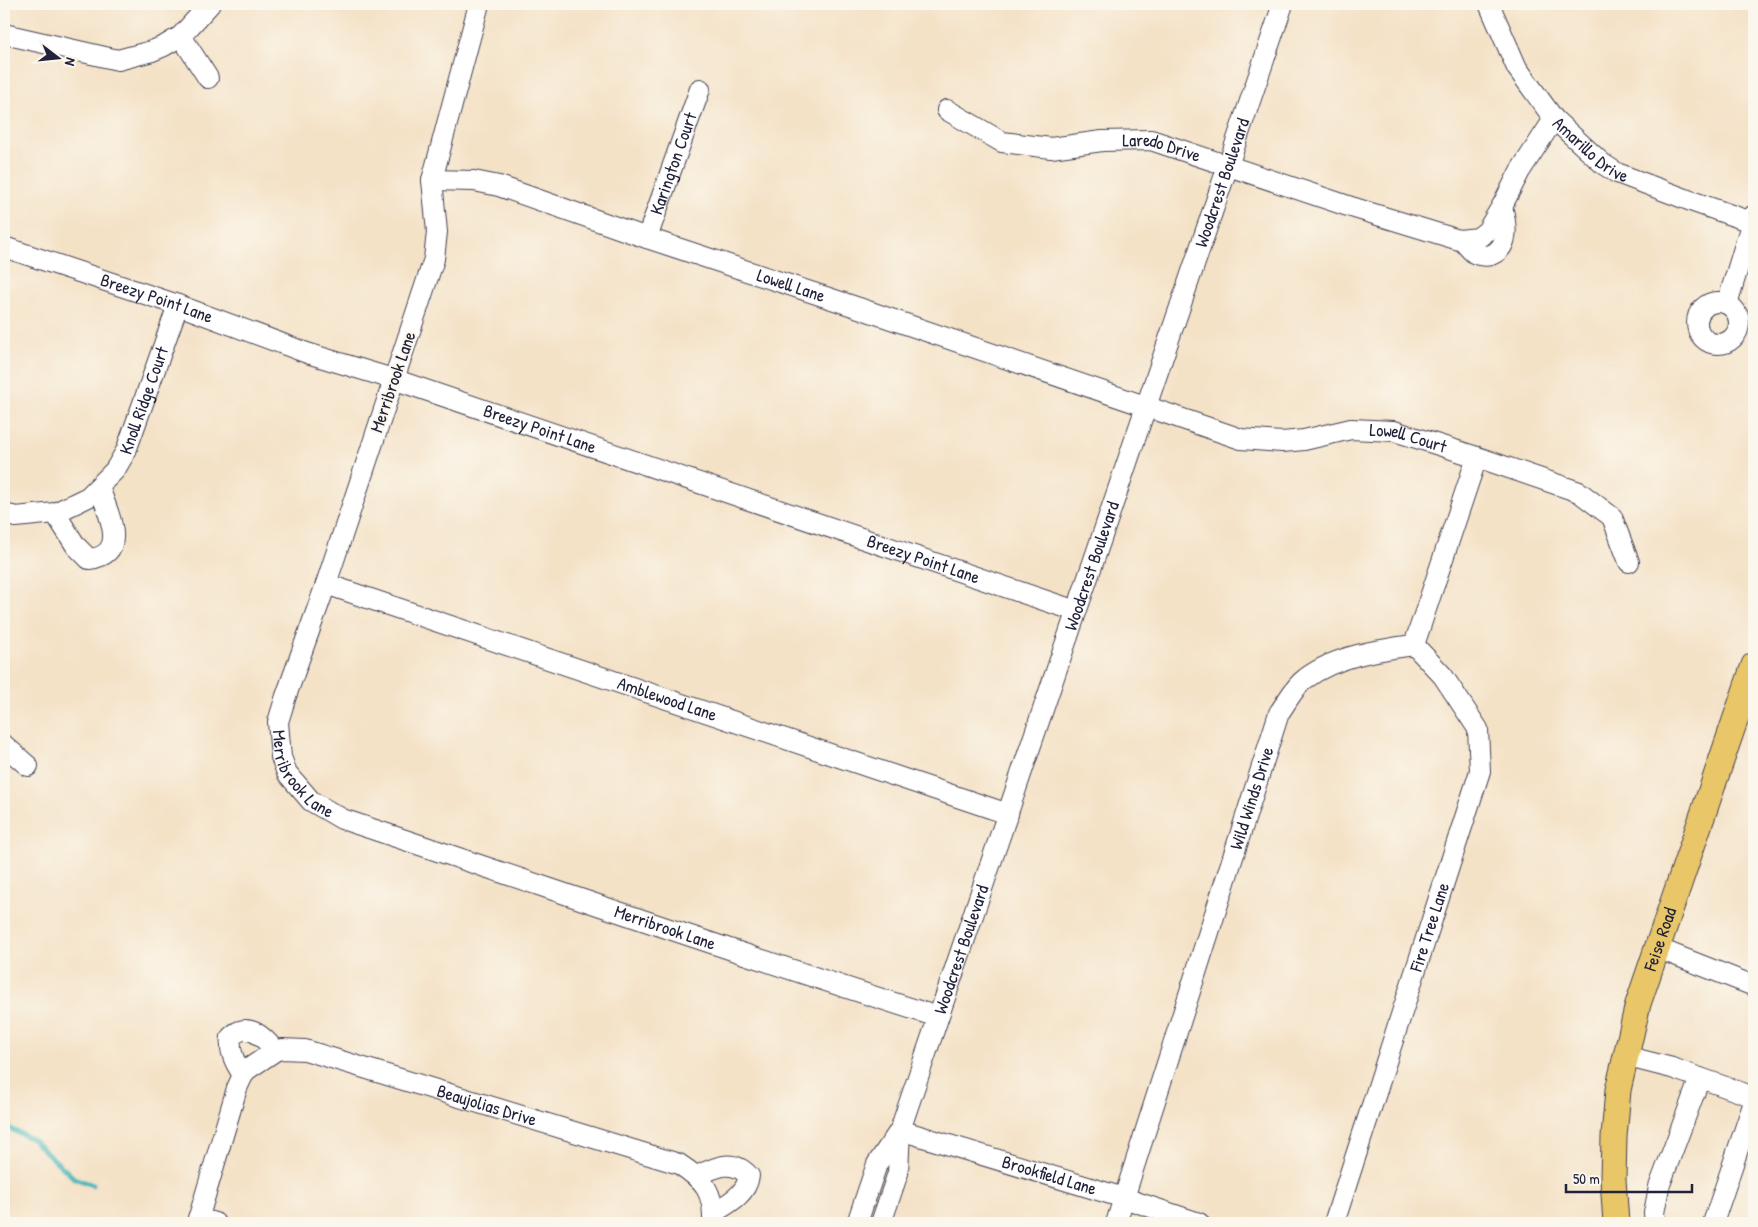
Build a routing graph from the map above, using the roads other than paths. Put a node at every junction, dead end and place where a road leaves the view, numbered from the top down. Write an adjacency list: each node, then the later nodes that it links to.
1 (210, 4): 6 (street)
2 (479, 4): 12 (street, Merribrook Lane)
3 (1283, 4): 11 (street, Woodcrest Boulevard)
4 (1489, 4): 10 (street, Amarillo Drive)
5 (4, 34): 6 (street)
6 (181, 36): 7 (street)
7 (208, 78)
8 (700, 89): 14 (street, Karington Court)
9 (947, 110): 11 (street, Laredo Drive)
10 (1554, 119): 11 (street, Laredo Drive); 13 (street, Amarillo Drive)
11 (1228, 165): 19 (street, Woodcrest Boulevard)
12 (432, 180): 14 (street, Lowell Lane); 18 (street, Merribrook Lane)
13 (1753, 220): 16 (street)
14 (647, 238): 19 (street, Lowell Lane)
15 (4, 247): 17 (street, Breezy Point Lane)
16 (1727, 304)
17 (178, 305): 18 (street, Breezy Point Lane); 21 (street, Knoll Ridge Court)
18 (394, 379): 25 (street, Merribrook Lane); 26 (street, Breezy Point Lane)
19 (1147, 407): 20 (street, Lowell Court); 26 (street, Woodcrest Boulevard)
20 (1477, 457): 24 (street, Lowell Court); 27 (street)
21 (99, 487): 22 (street, Knoll Ridge Court); 22 (street)
22 (54, 513): 23 (street, Knoll Ridge Court)
23 (4, 514)
24 (1629, 562)
25 (326, 584): 31 (street, Amblewood Lane); 34 (street, Merribrook Lane)
26 (1076, 611): 31 (street, Woodcrest Boulevard)
27 (1414, 645): 43 (street, Wild Winds Drive); 50 (street, Fire Tree Lane)
28 (1754, 665): 32 (main road, Feise Road)
29 (4, 745): 30 (street)
30 (28, 766)
31 (1008, 814): 34 (street, Woodcrest Boulevard)
32 (1657, 948): 33 (street); 36 (main road, Feise Road)
33 (1754, 986)
34 (938, 1017): 41 (street, Woodcrest Boulevard)
35 (275, 1051): 37 (street); 37 (street); 42 (street, Beaujolias Drive)
36 (1626, 1056): 38 (street); 51 (main road, Feise Road)
37 (243, 1075): 45 (street)
38 (1700, 1078): 39 (street); 52 (street)
39 (1754, 1097)
40 (1754, 1102): 53 (street)
41 (900, 1130): 43 (street, Brookfield Lane); 46 (street, Woodcrest Boulevard); 47 (street, Woodcrest Boulevard)
42 (697, 1176): 44 (street); 44 (street)
43 (1124, 1198): 48 (street, Wild Winds Drive); 49 (street, Brookfield Lane)
44 (713, 1218)
45 (203, 1222)
46 (857, 1223)
47 (881, 1223)
48 (1116, 1223)
49 (1199, 1223)
50 (1334, 1223)
51 (1616, 1223)
52 (1655, 1223)
53 (1713, 1223)

